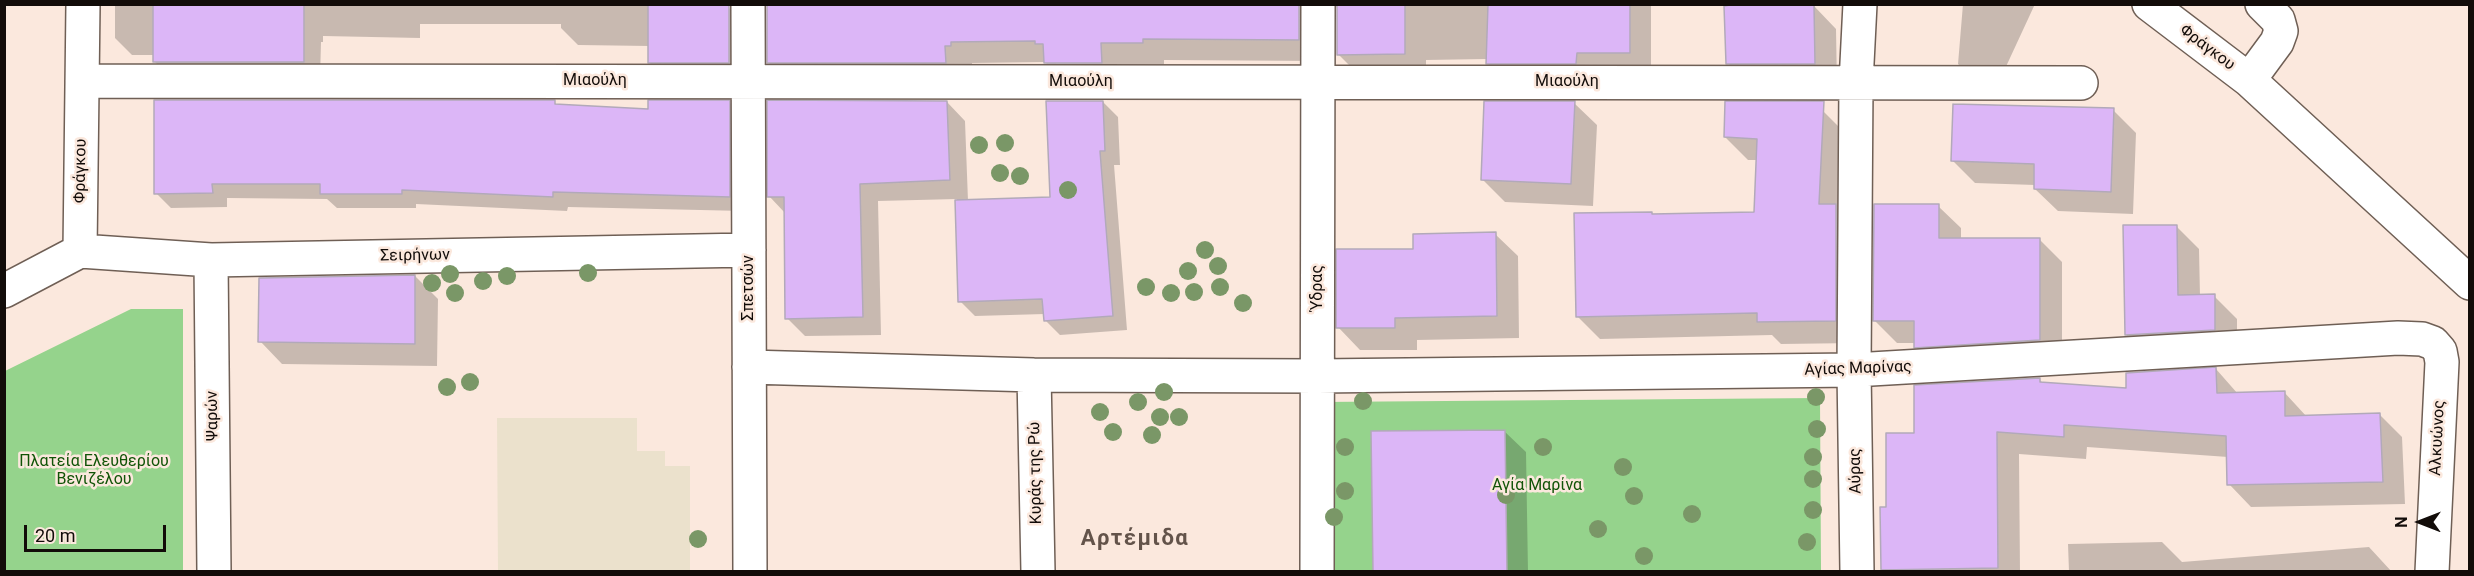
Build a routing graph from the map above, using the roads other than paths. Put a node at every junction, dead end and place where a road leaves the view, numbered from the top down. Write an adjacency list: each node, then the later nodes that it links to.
1 (83, 4): 8 (street, Φράγκου)
2 (748, 4): 9 (street, Σπετσών)
3 (1318, 4): 10 (street, Ύδρας)
4 (1860, 4): 11 (street, Αύρας)
5 (2149, 4): 7 (street, Φράγκου)
6 (2262, 4): 7 (street, Φράγκου)
7 (2249, 80): 16 (street)
8 (82, 81): 9 (street, Μιαούλη); 14 (street, Φράγκου)
9 (748, 81): 10 (street, Μιαούλη); 13 (street, Σπετσών)
10 (1318, 82): 11 (street, Μιαούλη); 22 (street, Ύδρας)
11 (1856, 83): 12 (street, Μιαούλη); 20 (street, Αύρας)
12 (2081, 83)
13 (749, 250): 15 (street, Σειρήνων); 19 (street, Σπετσών)
14 (80, 251): 15 (street, Σειρήνων); 17 (street)
15 (211, 260): 23 (street, Ψαρών)
16 (2469, 284)
17 (4, 291)
18 (2398, 338): 20 (street, Αγίας Μαρίνας); 28 (street, Αλκυώνος)
19 (749, 367): 21 (street, Αγίας Μαρίνας); 24 (street, Σπετσών)
20 (1854, 370): 22 (street, Αγίας Μαρίνας); 27 (street, Αύρας)
21 (1034, 375): 22 (street, Αγίας Μαρίνας); 25 (street, Κυράς της Ρώ)
22 (1318, 376): 26 (street, Ύδρας)
23 (214, 572)
24 (750, 572)
25 (1038, 572)
26 (1317, 572)
27 (1857, 572)
28 (2432, 572)

